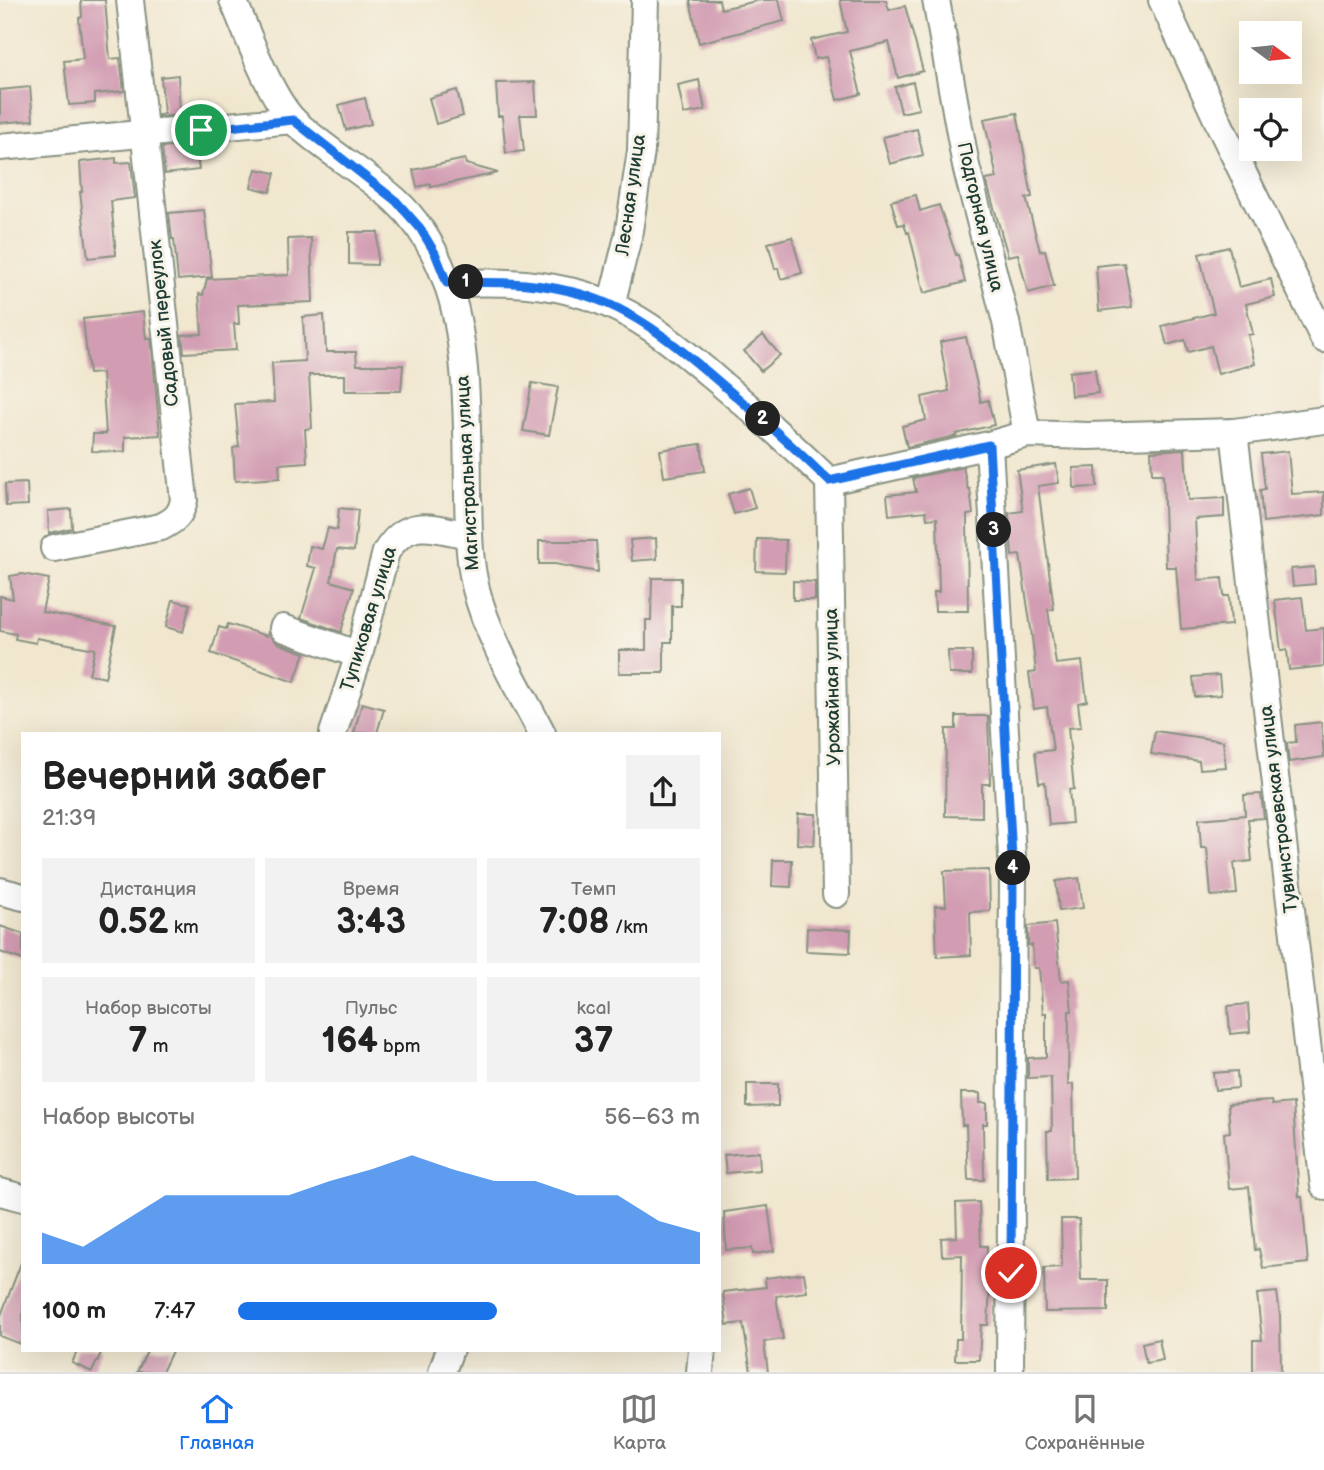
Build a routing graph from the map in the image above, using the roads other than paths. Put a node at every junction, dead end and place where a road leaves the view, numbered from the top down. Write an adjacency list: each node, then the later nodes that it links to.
1 (130, 0): 7 (street, Садовый переулок)
2 (233, 0): 6 (street, Магистральная улица)
3 (645, 0): 10 (street, Лесная улица)
4 (936, 0): 14 (street, Подгорная улица)
5 (1162, 0): 11 (street)
6 (293, 120): 7 (street); 9 (street, Магистральная улица)
7 (144, 135): 8 (street); 18 (street, Садовый переулок)
8 (0, 147)
9 (447, 283): 10 (street); 17 (street, Магистральная улица)
10 (611, 305): 16 (street)
11 (1324, 340)
12 (1324, 420): 13 (street)
13 (1234, 432): 14 (street); 26 (street, Тувинстроевская улица)
14 (1027, 434): 15 (street)
15 (989, 445): 16 (street); 33 (street)
16 (829, 481): 24 (street, Урожайная улица)
17 (468, 535): 20 (street, Тупиковая улица); 22 (street, Магистральная улица)
18 (54, 548)
19 (283, 628): 20 (street)
20 (359, 655): 21 (street, Тупиковая улица)
21 (333, 732)
22 (541, 732)
23 (0, 891): 25 (street)
24 (836, 894)
25 (21, 896)
26 (1324, 1186)
27 (0, 1192): 28 (street)
28 (21, 1197)
29 (449, 1352): 31 (street)
30 (702, 1352): 32 (street)
31 (442, 1372)
32 (700, 1372)
33 (1010, 1372)

